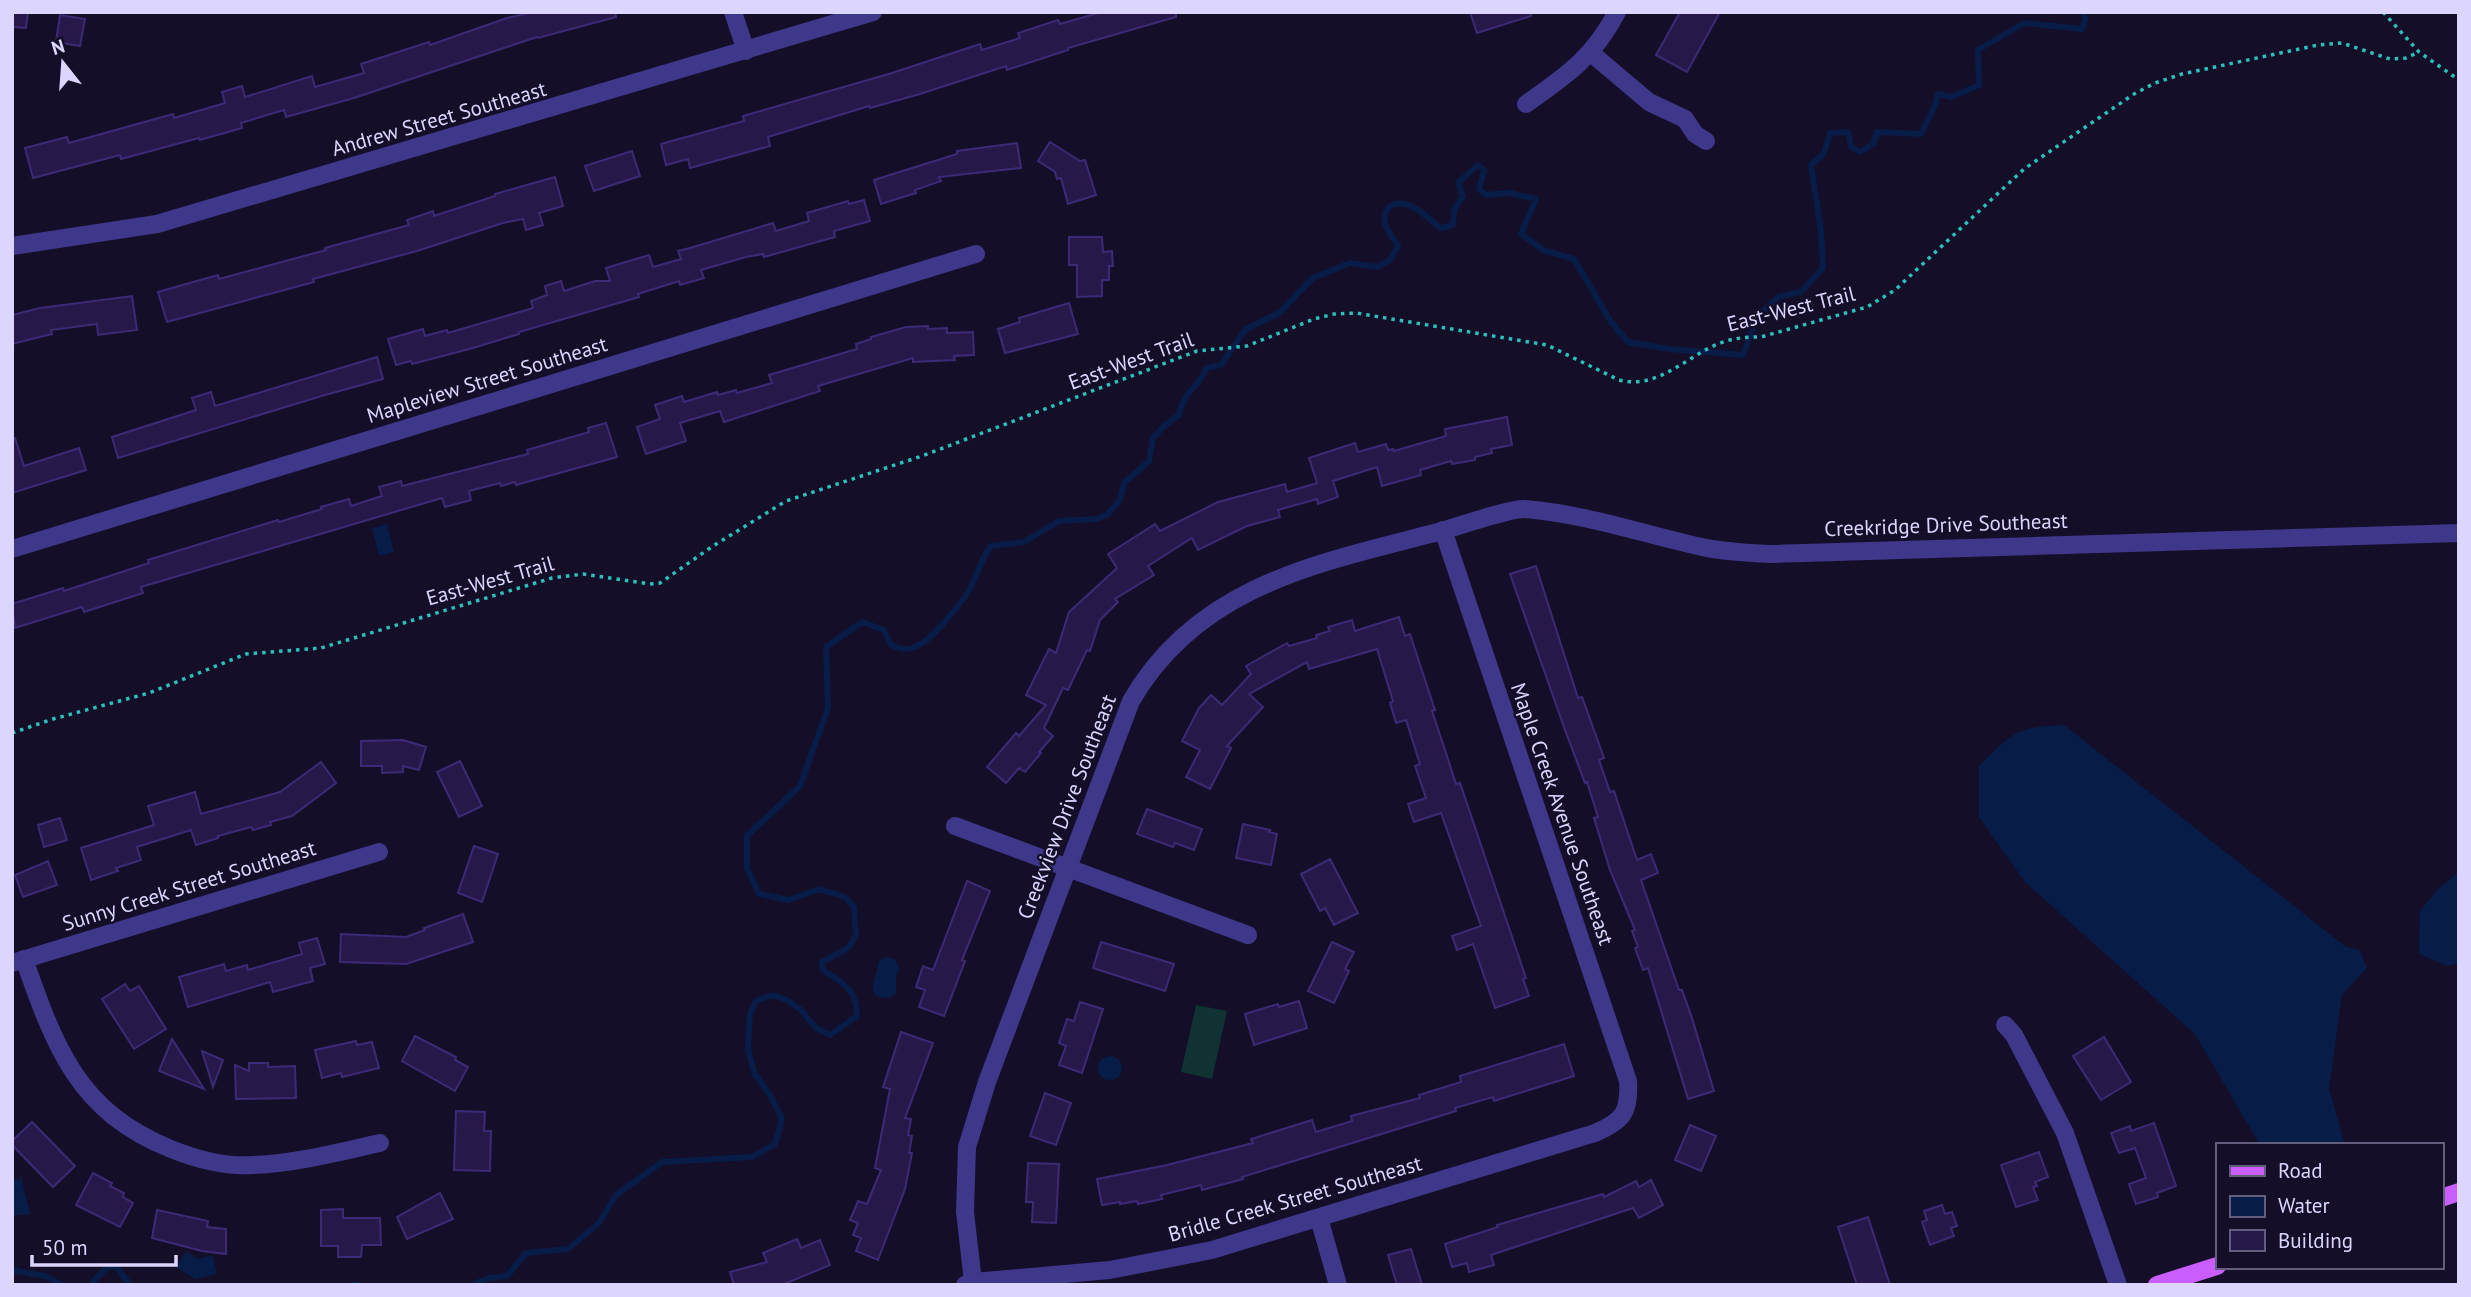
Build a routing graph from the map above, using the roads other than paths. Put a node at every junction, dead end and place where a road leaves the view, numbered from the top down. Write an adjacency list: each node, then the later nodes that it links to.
1 (733, 12): 4 (street)
2 (873, 12): 4 (street, Andrew Street Southeast)
3 (1617, 12): 5 (street)
4 (746, 51): 8 (street, Andrew Street Southeast)
5 (1591, 52): 6 (street); 7 (street)
6 (1526, 104)
7 (1706, 141)
8 (12, 246)
9 (976, 254): 12 (street, Mapleview Street Southeast)
10 (1443, 530): 11 (street, Creekridge Drive Southeast); 15 (street, Creekview Drive Southeast); 19 (street, Maple Creek Avenue Southeast)
11 (2459, 533)
12 (12, 549)
13 (955, 825): 15 (street)
14 (379, 852): 17 (street, Sunny Creek Street Southeast)
15 (1068, 866): 16 (street); 23 (street, Creekview Drive Southeast)
16 (1248, 935)
17 (18, 961): 20 (street)
18 (2005, 1025): 25 (street)
19 (1625, 1113): 21 (street, Bridle Creek Street Southeast)
20 (380, 1143)
21 (1319, 1219): 23 (street, Bridle Creek Street Southeast); 24 (street)
22 (2216, 1266): 26 (main road)
23 (969, 1283)
24 (1338, 1285)
25 (2118, 1285)
26 (2157, 1285)

